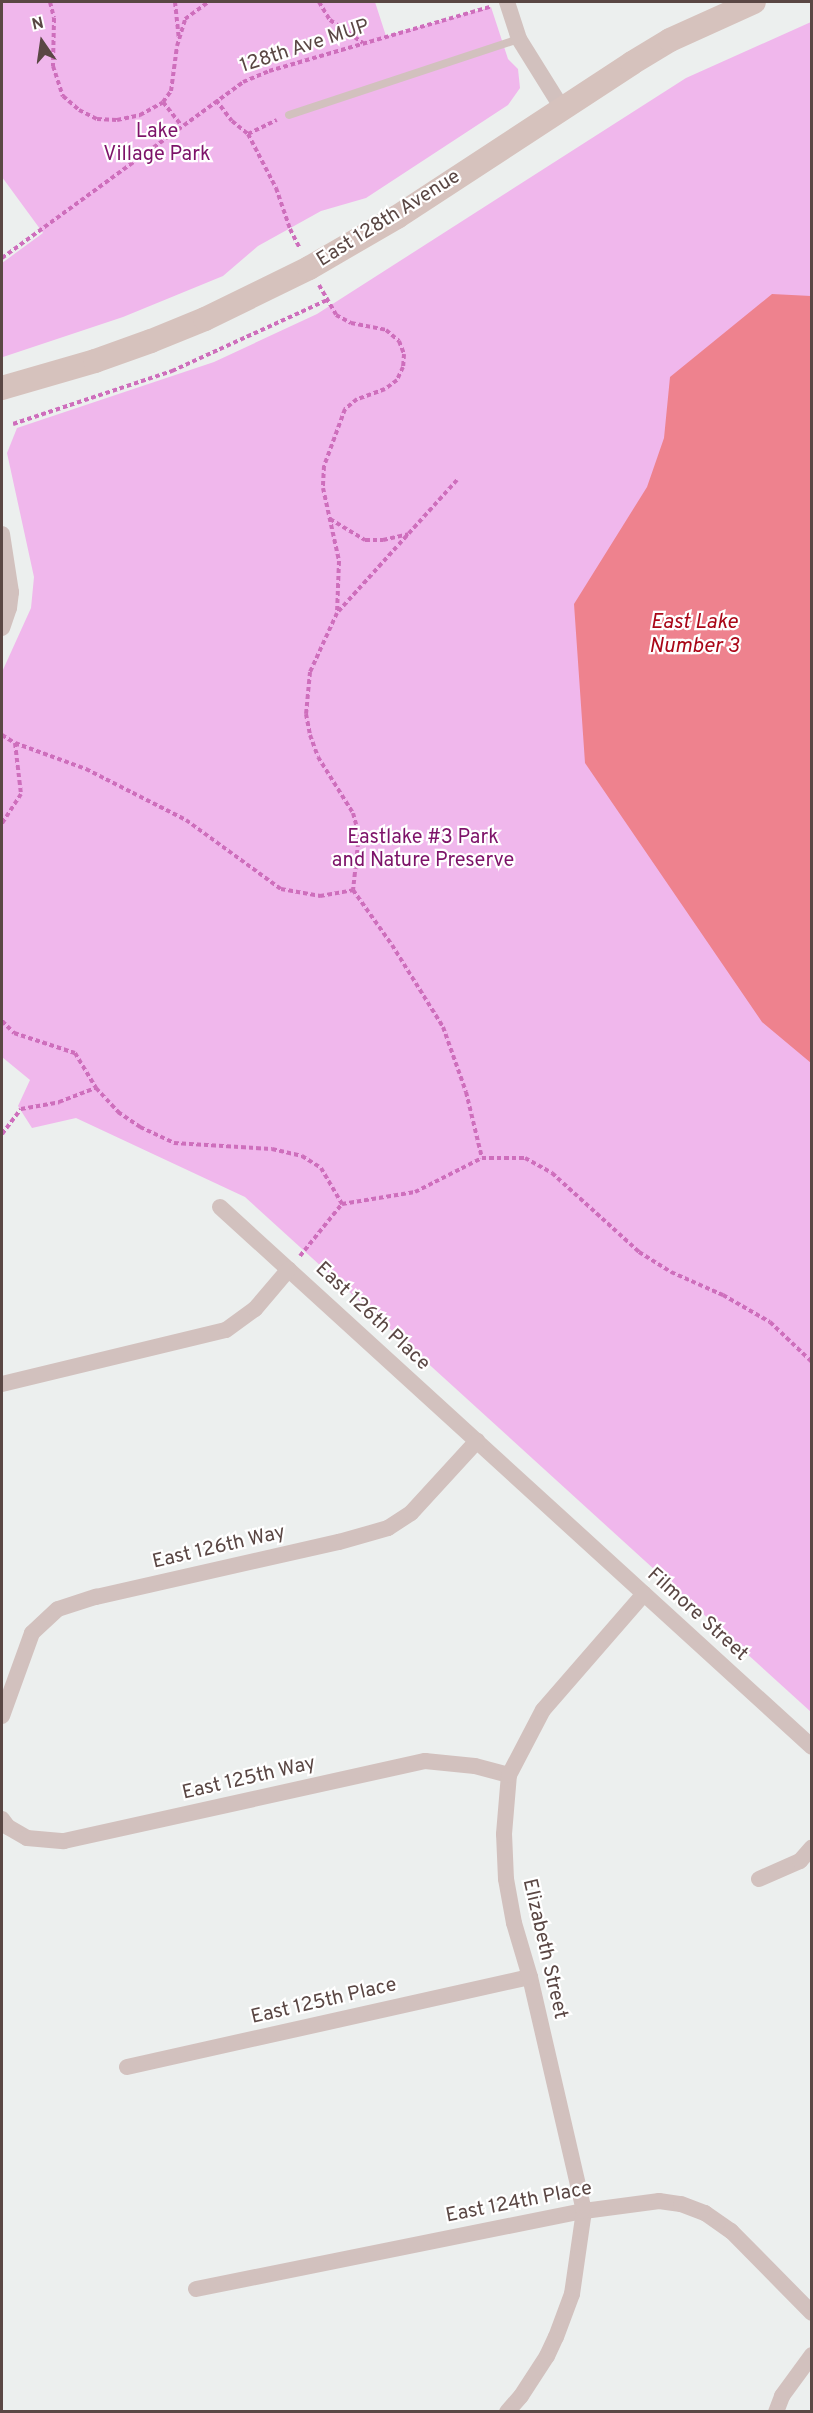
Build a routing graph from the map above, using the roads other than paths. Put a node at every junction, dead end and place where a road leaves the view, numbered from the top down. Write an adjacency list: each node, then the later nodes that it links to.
1 (754, 2): 4 (main road, East 128th Avenue)
2 (499, 4): 3 (street)
3 (519, 39): 4 (street); 5 (lane)
4 (562, 108): 6 (main road, East 128th Avenue)
5 (289, 115)
6 (2, 388)
7 (2, 534): 8 (street)
8 (2, 628)
9 (220, 1207): 10 (street)
10 (289, 1269): 11 (street, East 126th Place); 12 (street, East 126th Place)
11 (2, 1384)
12 (477, 1441): 13 (street, East 126th Place); 15 (street, East 126th Way)
13 (556, 1513): 14 (street, Filmore Street)
14 (644, 1594): 16 (street, Filmore Street); 17 (street, Elizabeth Street)
15 (2, 1716)
16 (812, 1747)
17 (509, 1775): 18 (street, East 125th Way); 21 (street, Elizabeth Street)
18 (2, 1820)
19 (812, 1847): 20 (street)
20 (759, 1879)
21 (530, 1977): 22 (street, East 125th Place); 23 (street, Elizabeth Street)
22 (127, 2067)
23 (584, 2211): 24 (street, East 124th Place); 25 (street, East 124th Place); 27 (street)
24 (196, 2289)
25 (812, 2313)
26 (812, 2355): 28 (street)
27 (507, 2412)
28 (776, 2412)

